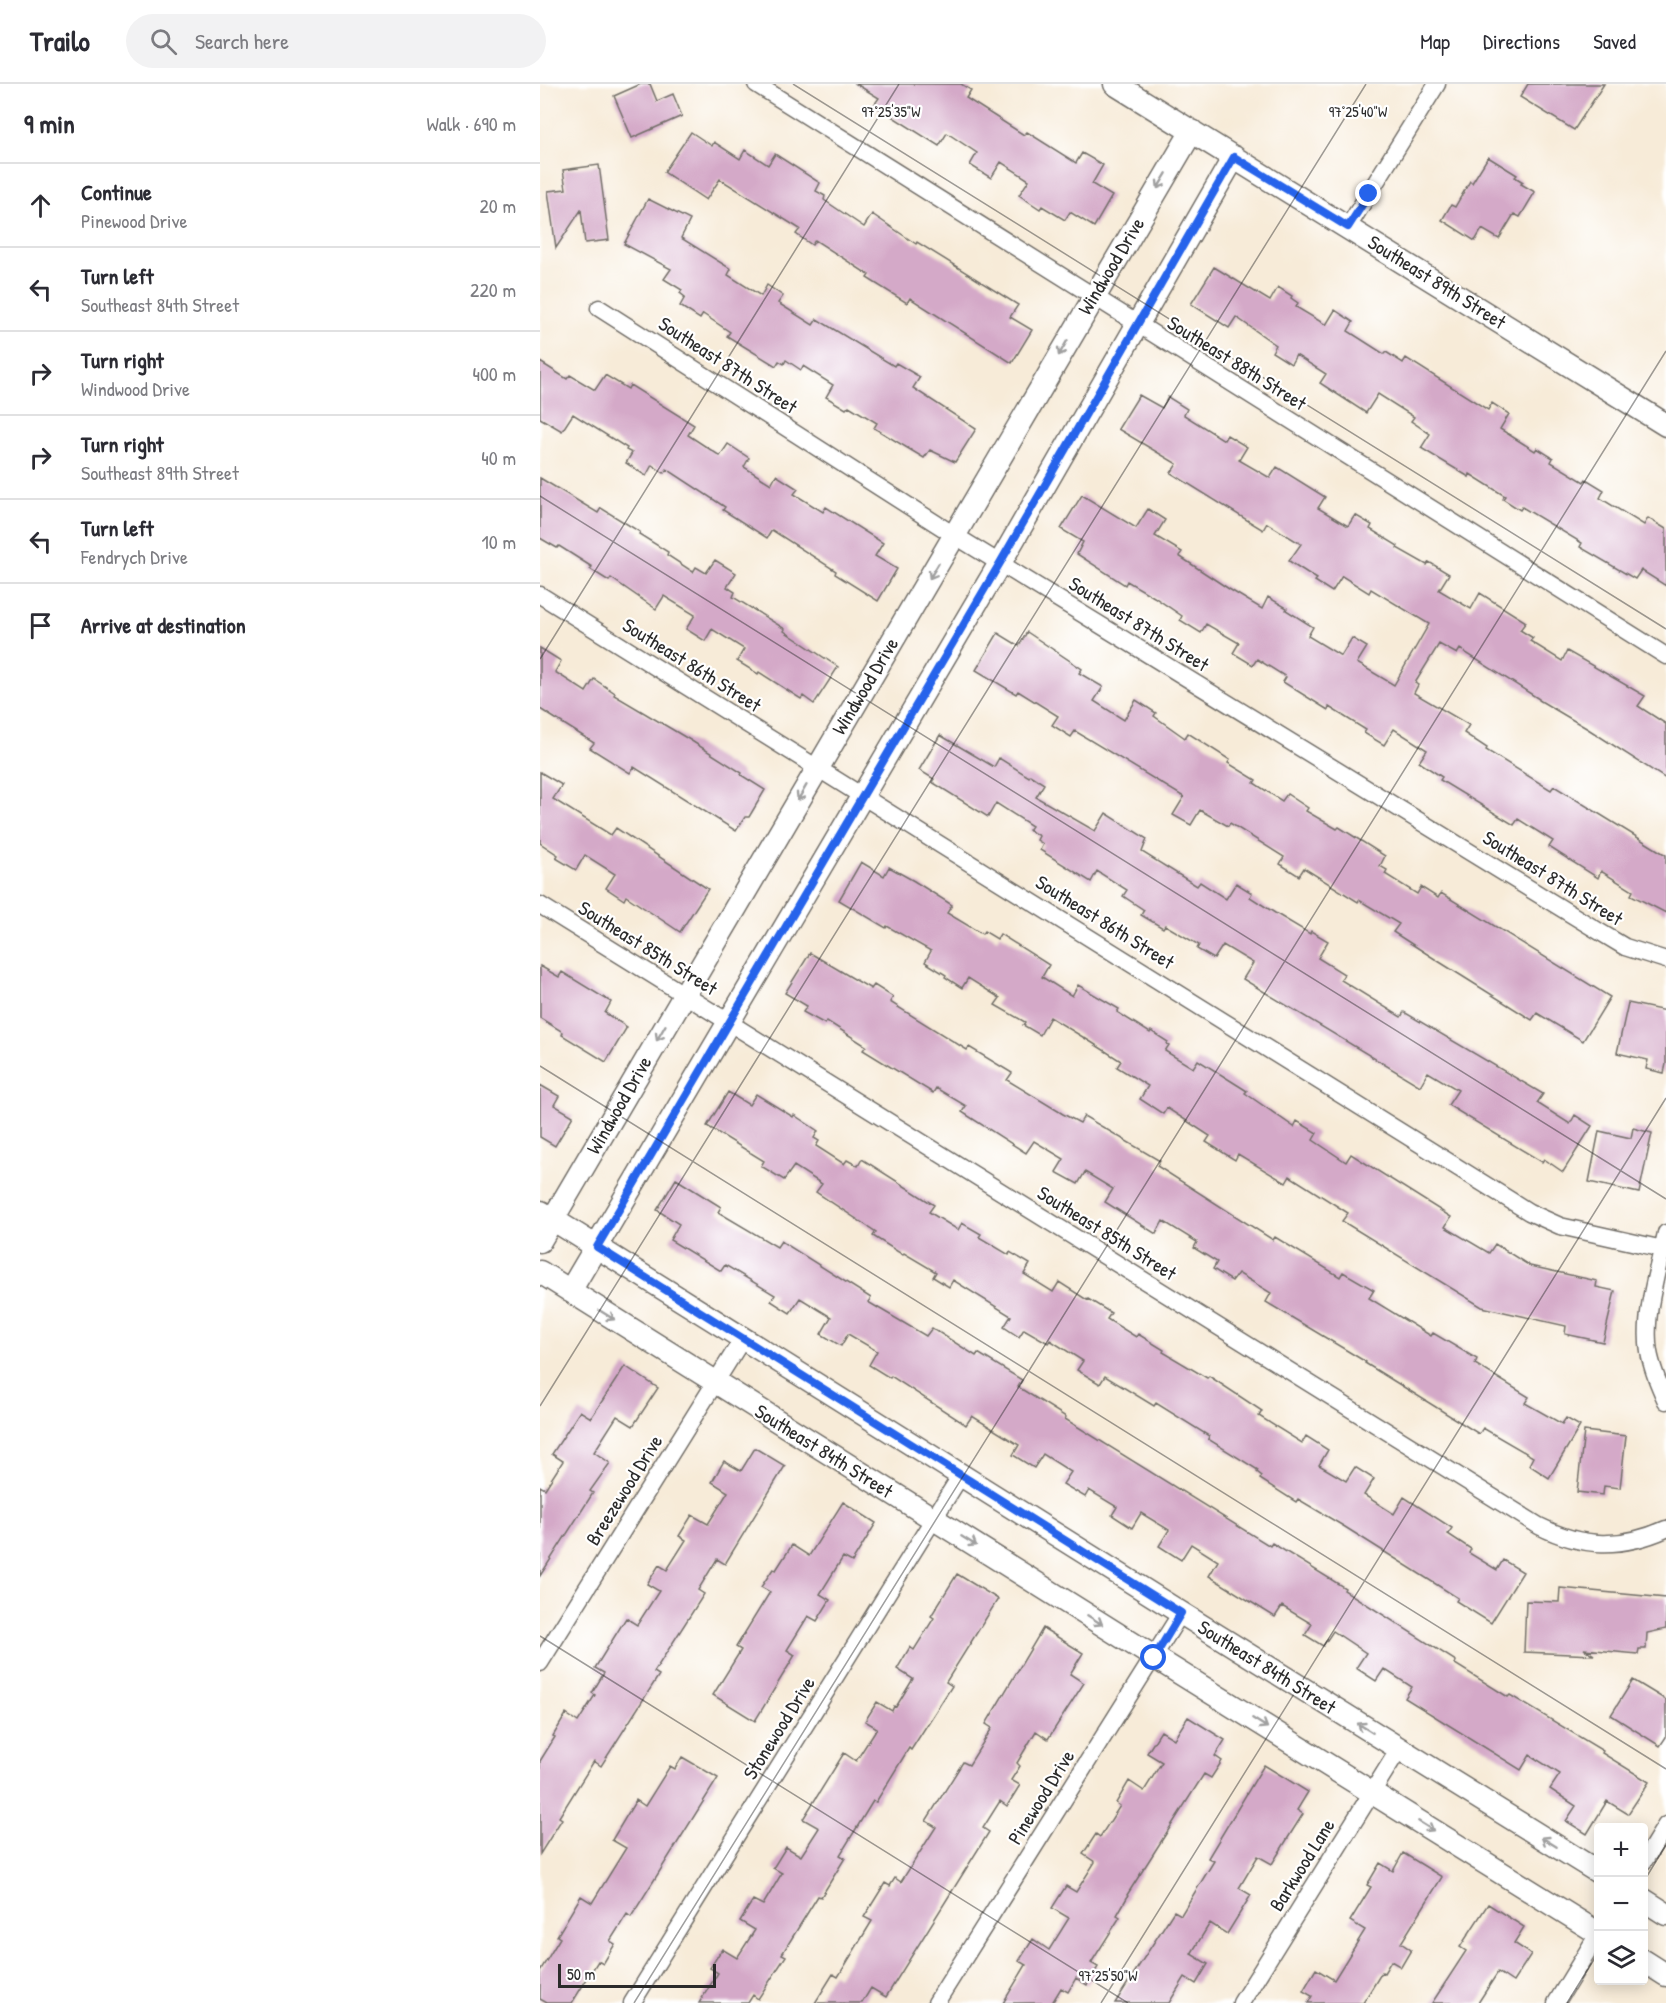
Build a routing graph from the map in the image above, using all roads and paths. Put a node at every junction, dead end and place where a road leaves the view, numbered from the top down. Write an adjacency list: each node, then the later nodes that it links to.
1 (756, 84): 7 (street, Southeast 88th Street)
2 (1115, 84): 4 (street, Southeast 89th Street)
3 (1437, 84): 6 (street)
4 (1192, 131): 5 (street, Southeast 89th Street); 7 (street, Windwood Drive, one-way to 7)
5 (1234, 157): 6 (street, Southeast 89th Street); 9 (street)
6 (1348, 227): 10 (street, Southeast 89th Street)
7 (1093, 297): 9 (street, Southeast 88th Street); 11 (street, Windwood Drive, one-way to 11)
8 (599, 308): 11 (street, Southeast 87th Street)
9 (1137, 325): 12 (street); 14 (street, Southeast 88th Street)
10 (1666, 425)
11 (954, 535): 12 (street, Southeast 87th Street); 15 (street, Windwood Drive, one-way to 15)
12 (1000, 563): 16 (street); 18 (street, Southeast 87th Street)
13 (540, 595): 15 (street, Southeast 86th Street)
14 (1666, 656)
15 (817, 767): 16 (street, Southeast 86th Street); 19 (street, Windwood Drive, one-way to 19)
16 (862, 795): 20 (street); 23 (street, Southeast 86th Street)
17 (540, 905): 19 (street, Southeast 85th Street)
18 (1666, 960)
19 (684, 995): 20 (street, Southeast 85th Street); 21 (street, Windwood Drive, one-way to 21)
20 (728, 1022): 24 (street); 32 (street, Southeast 85th Street)
21 (546, 1215): 22 (street, Windwood Drive); 24 (street, Southeast 84th Street)
22 (540, 1241)
23 (1664, 1241): 29 (street)
24 (597, 1247): 26 (street); 27 (street, Southeast 84th Street)
25 (540, 1272): 26 (street, Southeast 84th Street)
26 (570, 1291): 28 (street, Southeast 84th Street, one-way to 28)
27 (743, 1338): 28 (street, Breezewood Drive); 30 (street, Southeast 84th Street)
28 (715, 1383): 31 (street, Southeast 84th Street); 35 (street, Breezewood Drive)
29 (1666, 1401)
30 (961, 1475): 31 (street, Stonewood Drive); 33 (street, Southeast 84th Street)
31 (934, 1519): 34 (street, Southeast 84th Street, one-way to 34); 47 (street, Stonewood Drive)
32 (1666, 1529)
33 (1181, 1613): 34 (street, Pinewood Drive); 36 (street, Southeast 84th Street, one-way to 33)
34 (1154, 1658): 37 (street, Southeast 84th Street, one-way to 37); 48 (street, Pinewood Drive)
35 (540, 1663)
36 (1399, 1749): 37 (street, Barkwood Lane); 40 (street, Southeast 84th Street, one-way to 36)
37 (1372, 1793): 43 (street, Southeast 84th Street, one-way to 43); 49 (street, Barkwood Lane)
38 (1666, 1825): 39 (street)
39 (1648, 1854)
40 (1594, 1869)
41 (1648, 1903): 42 (street)
42 (1666, 1914)
43 (1596, 1931)
44 (1594, 1941): 50 (street)
45 (1648, 1964): 46 (street)
46 (1666, 1975)
47 (632, 2003)
48 (936, 2003)
49 (1241, 2003)
50 (1556, 2003)

